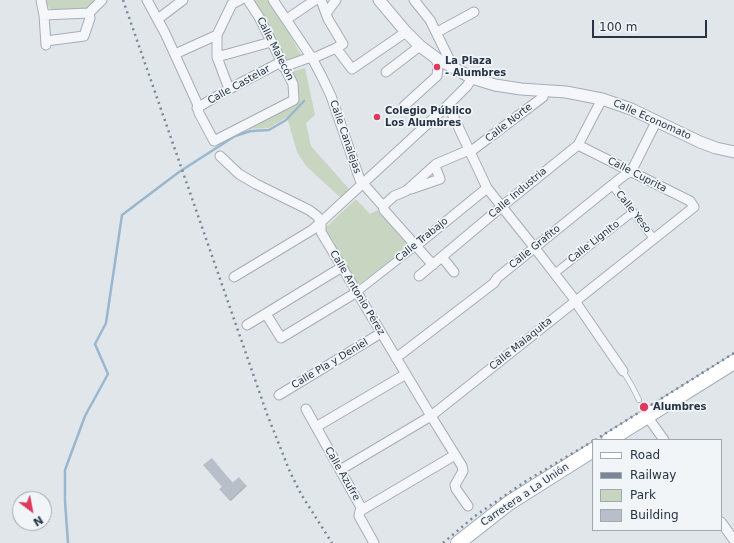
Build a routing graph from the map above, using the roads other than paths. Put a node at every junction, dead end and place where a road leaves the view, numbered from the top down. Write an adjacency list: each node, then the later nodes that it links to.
1 (41, 0): 17 (street)
2 (102, 0): 16 (street)
3 (147, 0): 18 (street)
4 (183, 0): 18 (street)
5 (240, 0): 22 (street)
6 (248, 0): 23 (street, Calle Malecón)
7 (273, 0): 19 (street)
8 (315, 0): 19 (street)
9 (320, 0): 14 (street)
10 (336, 0): 14 (street)
11 (379, 0): 21 (street, Calle Economato)
12 (414, 0): 31 (street)
13 (422, 0): 20 (street)
14 (327, 12): 25 (street)
15 (474, 12): 20 (street)
16 (89, 13): 17 (street); 17 (street)
17 (44, 16)
18 (158, 19): 26 (street)
19 (287, 19): 28 (street)
20 (441, 30): 31 (street)
21 (406, 32): 24 (street, Calle Economato); 25 (street)
22 (217, 35): 26 (street); 27 (street)
23 (272, 42): 27 (street); 30 (street, Calle Malecón)
24 (420, 46): 29 (street, Calle Economato); 32 (street)
25 (336, 48): 28 (street, Calle Castelar)
26 (175, 54): 39 (street)
27 (217, 58): 34 (street)
28 (312, 58): 30 (street, Calle Castelar); 47 (street, Calle Canalejas)
29 (436, 58): 31 (street, Calle Economato); 38 (street)
30 (282, 64): 34 (street, Calle Castelar); 39 (street, Calle Malecón)
31 (454, 69): 33 (street, Calle Economato)
32 (386, 72)
33 (472, 78): 35 (street, Calle Economato); 37 (street)
34 (229, 89): 39 (street, Calle Castelar)
35 (544, 91): 36 (street, Calle Economato); 42 (street, Calle Norte)
36 (602, 98): 40 (street, Calle Economato); 41 (street, Calle Industria)
37 (448, 105): 42 (street); 47 (street)
38 (404, 106)
39 (197, 108)
40 (656, 122): 43 (street, Calle Economato); 46 (street, Calle Grafito)
41 (578, 145): 46 (street, Calle Cuprita); 53 (street, Calle Industria)
42 (470, 151): 45 (street, Calle Norte); 49 (street)
43 (734, 152)
44 (220, 156): 55 (street)
45 (434, 166): 50 (street, Calle Norte); 50 (street)
46 (631, 172): 48 (street, Calle Grafito); 52 (street, Calle Cuprita)
47 (362, 184): 51 (street, Calle Canalejas); 55 (street)
48 (612, 185): 54 (street, Calle Yeso); 58 (street, Calle Grafito)
49 (487, 188): 53 (street); 57 (street, Calle Trabajo)
50 (406, 191): 51 (street)
51 (383, 206): 57 (street, Calle Canalejas)
52 (694, 206): 56 (street, Calle Malaquita)
53 (502, 207): 58 (street); 59 (street, Calle Industria)
54 (633, 212): 56 (street, Calle Yeso); 63 (street, Calle Lignito)
55 (321, 222): 61 (street, Calle Antonio Pérez); 65 (street)
56 (654, 239): 67 (street, Calle Malaquita)
57 (417, 245): 60 (street, Calle Canalejas); 66 (street, Calle Trabajo)
58 (534, 247): 63 (street); 71 (street, Calle Grafito)
59 (442, 257): 60 (street, Calle Industria); 62 (street)
60 (433, 264): 64 (street, Calle Industria)
61 (342, 267): 66 (street, Calle Antonio Pérez); 68 (street)
62 (454, 272)
63 (555, 273): 67 (street)
64 (419, 276)
65 (234, 277)
66 (357, 292): 68 (street); 70 (street, Calle Antonio Pérez)
67 (576, 300): 73 (street); 78 (street, Calle Malaquita)
68 (266, 314): 69 (street)
69 (247, 325)
70 (381, 333): 71 (street, Calle Antonio Pérez); 75 (street, Calle Pla y Deniel)
71 (396, 358): 74 (street, Calle Antonio Pérez)
72 (734, 362): 79 (main road)
73 (623, 371): 76 (lane)
74 (406, 374): 78 (street, Calle Antonio Pérez); 80 (street)
75 (279, 395)
76 (639, 400)
77 (306, 409): 80 (street, Calle Azufre)
78 (431, 416): 84 (street, Calle Antonio Pérez); 85 (street, Calle Malaquita)
79 (647, 416): 81 (main road); 82 (street)
80 (316, 427): 85 (street, Calle Azufre)
81 (611, 439)
82 (663, 439)
83 (592, 451): 91 (main road, Carretera a La Unión)
84 (455, 455): 86 (street, Calle Antonio Pérez); 87 (street, Calle Azufre)
85 (340, 470): 87 (street, Calle Azufre)
86 (468, 506)
87 (362, 509): 90 (street)
88 (722, 523): 89 (street)
89 (734, 540)
90 (374, 543)
91 (458, 543)

